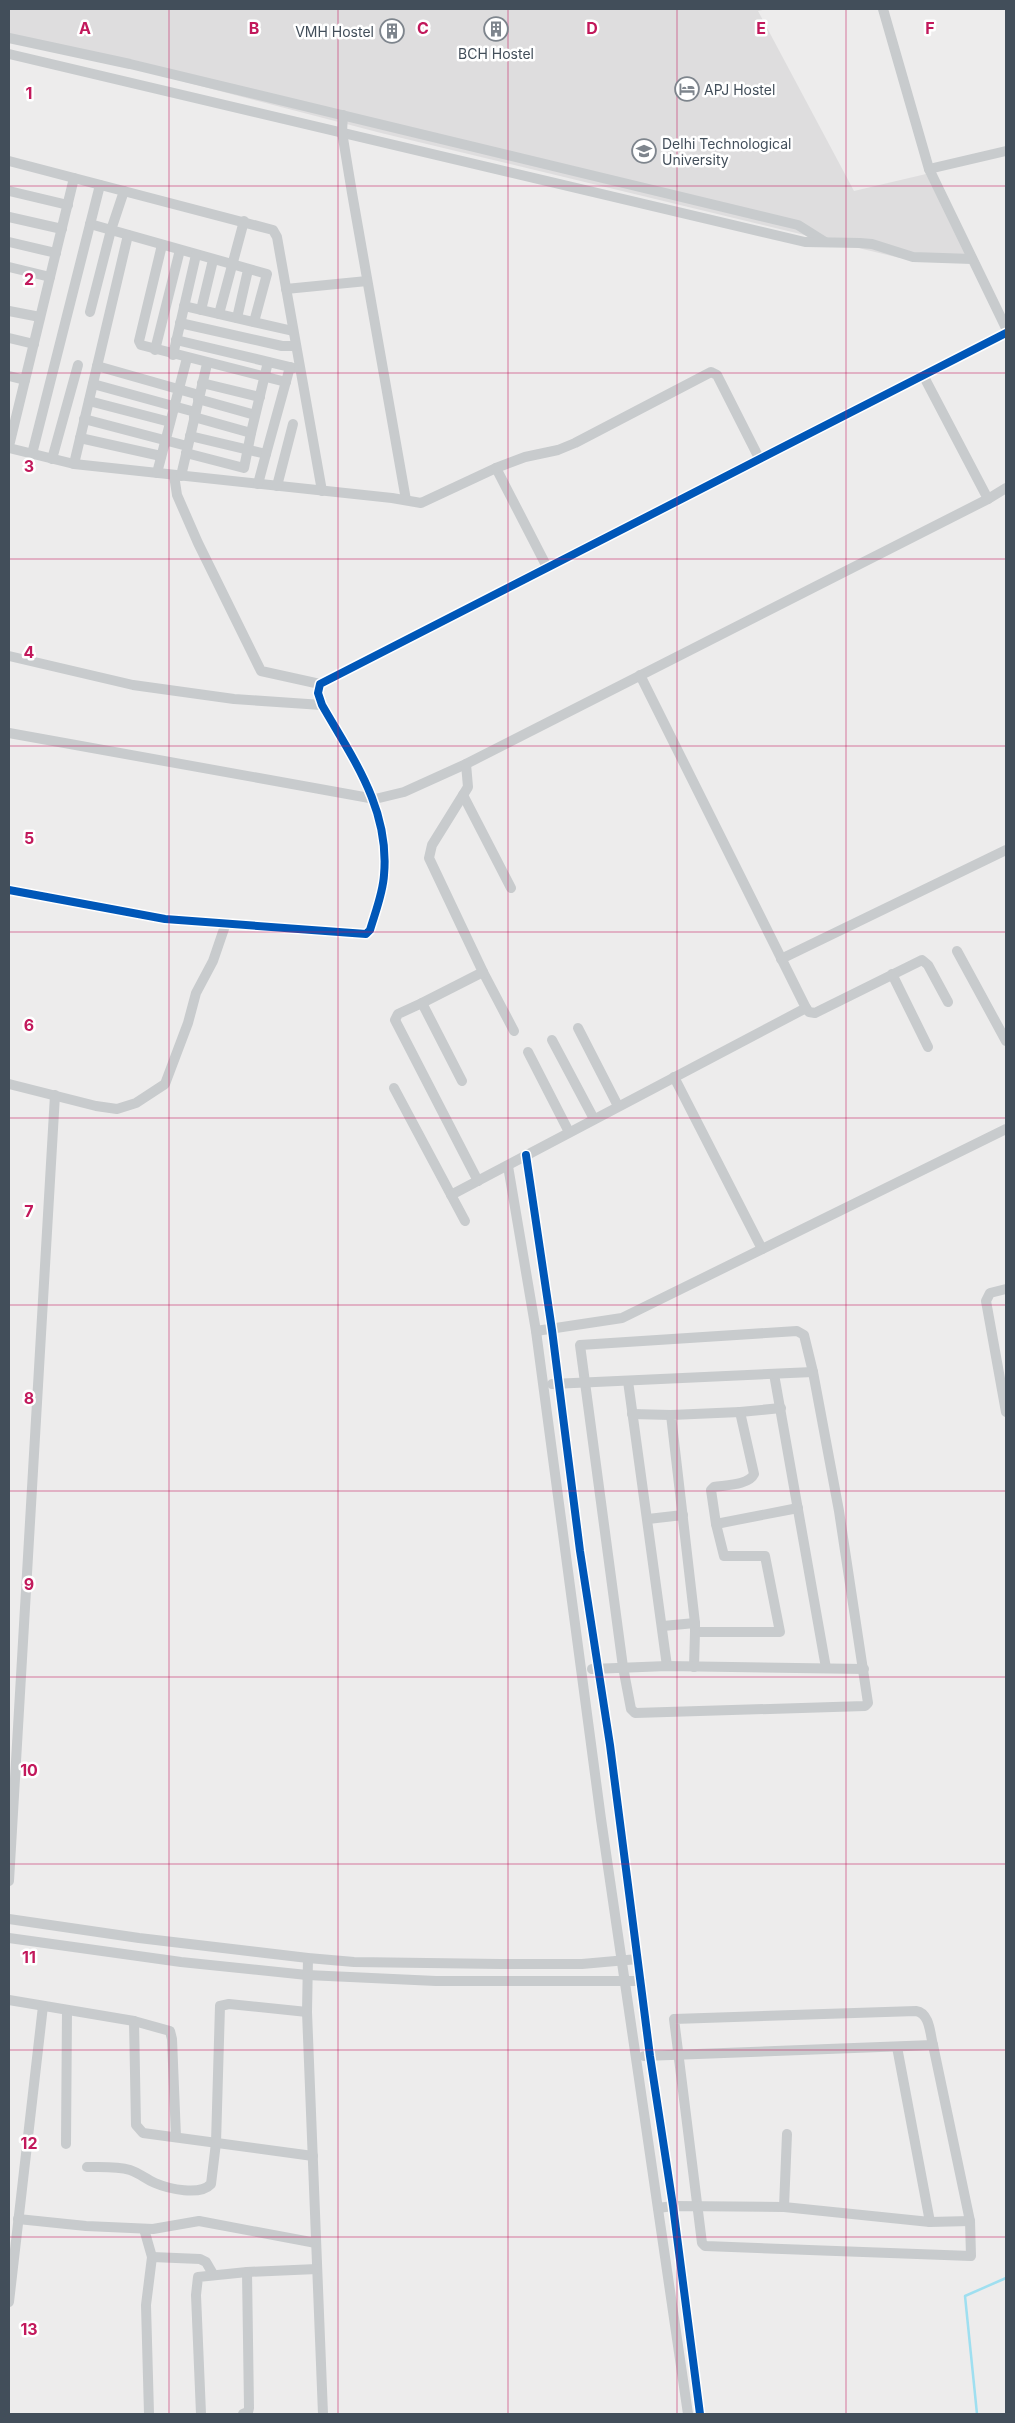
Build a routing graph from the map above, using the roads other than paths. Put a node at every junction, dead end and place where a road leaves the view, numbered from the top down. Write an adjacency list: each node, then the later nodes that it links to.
1 (883, 9): 8 (street)
2 (9, 38): 4 (street)
3 (9, 54): 5 (street)
4 (343, 115): 5 (street); 21 (street)
5 (342, 132): 21 (street); 34 (street)
6 (1006, 151): 8 (street)
7 (9, 161): 9 (street)
8 (930, 169): 26 (street)
9 (74, 178): 10 (street); 13 (street)
10 (100, 185): 12 (street); 16 (street)
11 (9, 191): 13 (street)
12 (124, 191): 15 (street); 18 (street)
13 (68, 205): 17 (street)
14 (9, 217): 17 (street)
15 (244, 221): 28 (street); 30 (street)
16 (90, 224): 18 (street); 84 (street)
17 (62, 229): 24 (street)
18 (110, 230): 19 (street); 39 (street)
19 (128, 235): 22 (street); 58 (street)
20 (9, 242): 24 (street)
21 (826, 242): 26 (street)
22 (162, 245): 23 (street); 52 (street)
23 (180, 250): 25 (street); 52 (street)
24 (56, 253): 33 (street)
25 (196, 255): 27 (street); 36 (street)
26 (972, 259): 45 (street)
27 (213, 260): 28 (street); 37 (street)
28 (231, 265): 31 (street); 40 (street)
29 (9, 267): 33 (street)
30 (282, 268): 32 (street); 35 (street)
31 (248, 270): 32 (street); 42 (street)
32 (268, 274): 43 (street)
33 (50, 276): 41 (street)
34 (367, 281): 35 (street); 100 (street)
35 (286, 289): 46 (street)
36 (184, 306): 37 (street); 44 (street)
37 (201, 310): 40 (street)
38 (9, 311): 41 (street)
39 (90, 312)
40 (219, 314): 42 (street)
41 (40, 317): 50 (street)
42 (237, 318): 43 (street)
43 (254, 322): 46 (street)
44 (180, 323): 49 (street); 51 (street)
45 (1006, 328)
46 (293, 331): 51 (street)
47 (1006, 333): 60 (street)
48 (9, 338): 50 (street)
49 (176, 340): 53 (street); 55 (street)
50 (34, 344): 63 (street)
51 (296, 346): 59 (street)
52 (155, 350): 53 (street)
53 (172, 355): 54 (street)
54 (187, 358): 56 (street); 67 (street)
55 (268, 362): 59 (street); 62 (street)
56 (207, 364): 62 (street); 65 (street)
57 (78, 365): 88 (street)
58 (97, 366): 66 (street); 67 (street)
59 (295, 368): 64 (street); 98 (street)
60 (923, 375): 87 (street); 99 (street)
61 (9, 376): 63 (street)
62 (264, 378): 64 (street); 69 (street)
63 (25, 380): 72 (street)
64 (286, 382): 85 (street)
65 (202, 383): 68 (street); 69 (street)
66 (93, 384): 70 (street); 71 (street)
67 (179, 388): 68 (street); 71 (street)
68 (199, 397): 73 (street); 74 (street)
69 (260, 397): 74 (street)
70 (89, 400): 75 (street); 76 (street)
71 (174, 407): 73 (street); 76 (street)
72 (13, 413): 82 (street)
73 (195, 414): 78 (street); 81 (street)
74 (255, 415): 78 (street)
75 (84, 419): 79 (street); 80 (street)
76 (170, 422): 80 (street)
77 (293, 424): 96 (street)
78 (251, 433): 83 (street)
79 (80, 438): 86 (street); 89 (street)
80 (165, 440): 81 (street); 86 (street)
81 (188, 445): 83 (street); 90 (street); 93 (street)
82 (9, 447): 84 (street)
83 (248, 451): 85 (street); 90 (street)
84 (32, 454): 88 (street)
85 (266, 454): 95 (street)
86 (161, 456): 92 (street)
87 (759, 458): 91 (street); 101 (street)
88 (52, 459): 89 (street)
89 (74, 464): 92 (street)
90 (244, 468): 94 (street)
91 (496, 468): 100 (street); 101 (street)
92 (157, 473): 93 (street)
93 (177, 475): 94 (street); 104 (street)
94 (239, 482): 95 (street)
95 (258, 484): 96 (street)
96 (277, 486): 98 (street)
97 (1006, 488): 99 (street)
98 (322, 491): 100 (street)
99 (988, 499): 103 (street)
100 (406, 500)
101 (547, 566): 104 (street)
102 (9, 656): 105 (street)
103 (640, 675): 107 (street); 115 (street)
104 (320, 684): 105 (street)
105 (322, 705): 109 (street)
106 (9, 733): 109 (street)
107 (467, 772): 108 (street); 109 (street)
108 (463, 795): 111 (street); 116 (street)
109 (375, 800): 113 (street)
110 (1006, 850): 115 (street)
111 (511, 888)
112 (9, 890): 113 (street)
113 (226, 923): 131 (street)
114 (957, 951): 124 (street)
115 (782, 959): 120 (street)
116 (483, 972): 119 (street); 122 (street)
117 (892, 974): 118 (street); 120 (street); 125 (street)
118 (948, 1002)
119 (422, 1003): 128 (street); 138 (street)
120 (806, 1008): 127 (street)
121 (578, 1028): 132 (street)
122 (514, 1031)
123 (552, 1040): 133 (street)
124 (1006, 1041)
125 (928, 1047)
126 (528, 1052): 135 (street)
127 (674, 1077): 132 (street); 141 (street)
128 (462, 1082)
129 (9, 1084): 131 (street)
130 (394, 1088): 139 (street)
131 (55, 1095): 169 (street)
132 (618, 1106): 133 (street)
133 (594, 1119): 135 (street)
134 (1006, 1129): 141 (street)
135 (569, 1132): 136 (street)
136 (526, 1155): 137 (street); 143 (street)
137 (508, 1166): 138 (street); 144 (street)
138 (478, 1181): 139 (street)
139 (451, 1195): 140 (street)
140 (465, 1221)
141 (762, 1249): 143 (street)
142 (1006, 1289): 153 (street)
143 (552, 1330): 144 (street); 150 (street)
144 (536, 1332): 148 (street)
145 (814, 1372): 146 (street); 149 (street); 168 (street)
146 (774, 1374): 147 (street); 151 (street)
147 (628, 1381): 149 (street); 154 (street)
148 (542, 1383): 150 (street); 165 (street)
149 (583, 1383): 150 (street); 163 (street)
150 (558, 1384): 167 (street)
151 (781, 1408): 152 (street); 156 (street)
152 (740, 1412): 155 (street); 159 (street)
153 (1006, 1412)
154 (632, 1414): 155 (street); 158 (street)
155 (671, 1415): 157 (street)
156 (798, 1508): 159 (street); 166 (street)
157 (683, 1515): 158 (street); 161 (street)
158 (648, 1519): 160 (street)
159 (716, 1524): 161 (street)
160 (663, 1626): 161 (street); 162 (street)
161 (695, 1627): 164 (street)
162 (667, 1666): 163 (street); 164 (street)
163 (623, 1667): 167 (street); 168 (street)
164 (694, 1667): 166 (street)
165 (582, 1668): 167 (street); 174 (street)
166 (826, 1668): 168 (street)
167 (598, 1669): 173 (street)
168 (864, 1669)
169 (9, 1881)
170 (9, 1919): 172 (street)
171 (9, 1938): 175 (street)
172 (308, 1958): 174 (street); 175 (street)
173 (638, 1959): 174 (street); 176 (street)
174 (623, 1961): 177 (street)
175 (307, 1976): 177 (street); 181 (street)
176 (640, 1981): 177 (street); 186 (street)
177 (626, 1982): 187 (street)
178 (9, 2000): 179 (street)
179 (43, 2006): 180 (street); 198 (street)
180 (67, 2010): 182 (street); 191 (street)
181 (307, 2012): 190 (street); 192 (street)
182 (134, 2021): 189 (street); 189 (street)
183 (933, 2045): 184 (street); 185 (street); 199 (street)
184 (897, 2047): 185 (street); 200 (street)
185 (678, 2055): 186 (street); 195 (street)
186 (650, 2056): 187 (street); 194 (street)
187 (637, 2057): 197 (street)
188 (786, 2134): 196 (street)
189 (176, 2137): 190 (street)
190 (216, 2143): 192 (street); 193 (street)
191 (66, 2144)
192 (313, 2156): 202 (street)
193 (87, 2167)
194 (674, 2206): 195 (street); 197 (street); 213 (street)
195 (696, 2207): 196 (street); 199 (street)
196 (784, 2207): 200 (street)
197 (658, 2208): 212 (street)
198 (18, 2219): 201 (street); 207 (street)
199 (970, 2221): 200 (street)
200 (930, 2222)
201 (144, 2228): 202 (street); 203 (street)
202 (316, 2243): 204 (street)
203 (152, 2257): 206 (street); 208 (street)
204 (317, 2269): 205 (street); 211 (street)
205 (247, 2272): 206 (street); 210 (street)
206 (213, 2274): 209 (street)
207 (9, 2302)
208 (150, 2414)
209 (201, 2414)
210 (243, 2414)
211 (323, 2414)
212 (688, 2414)
213 (700, 2414)

